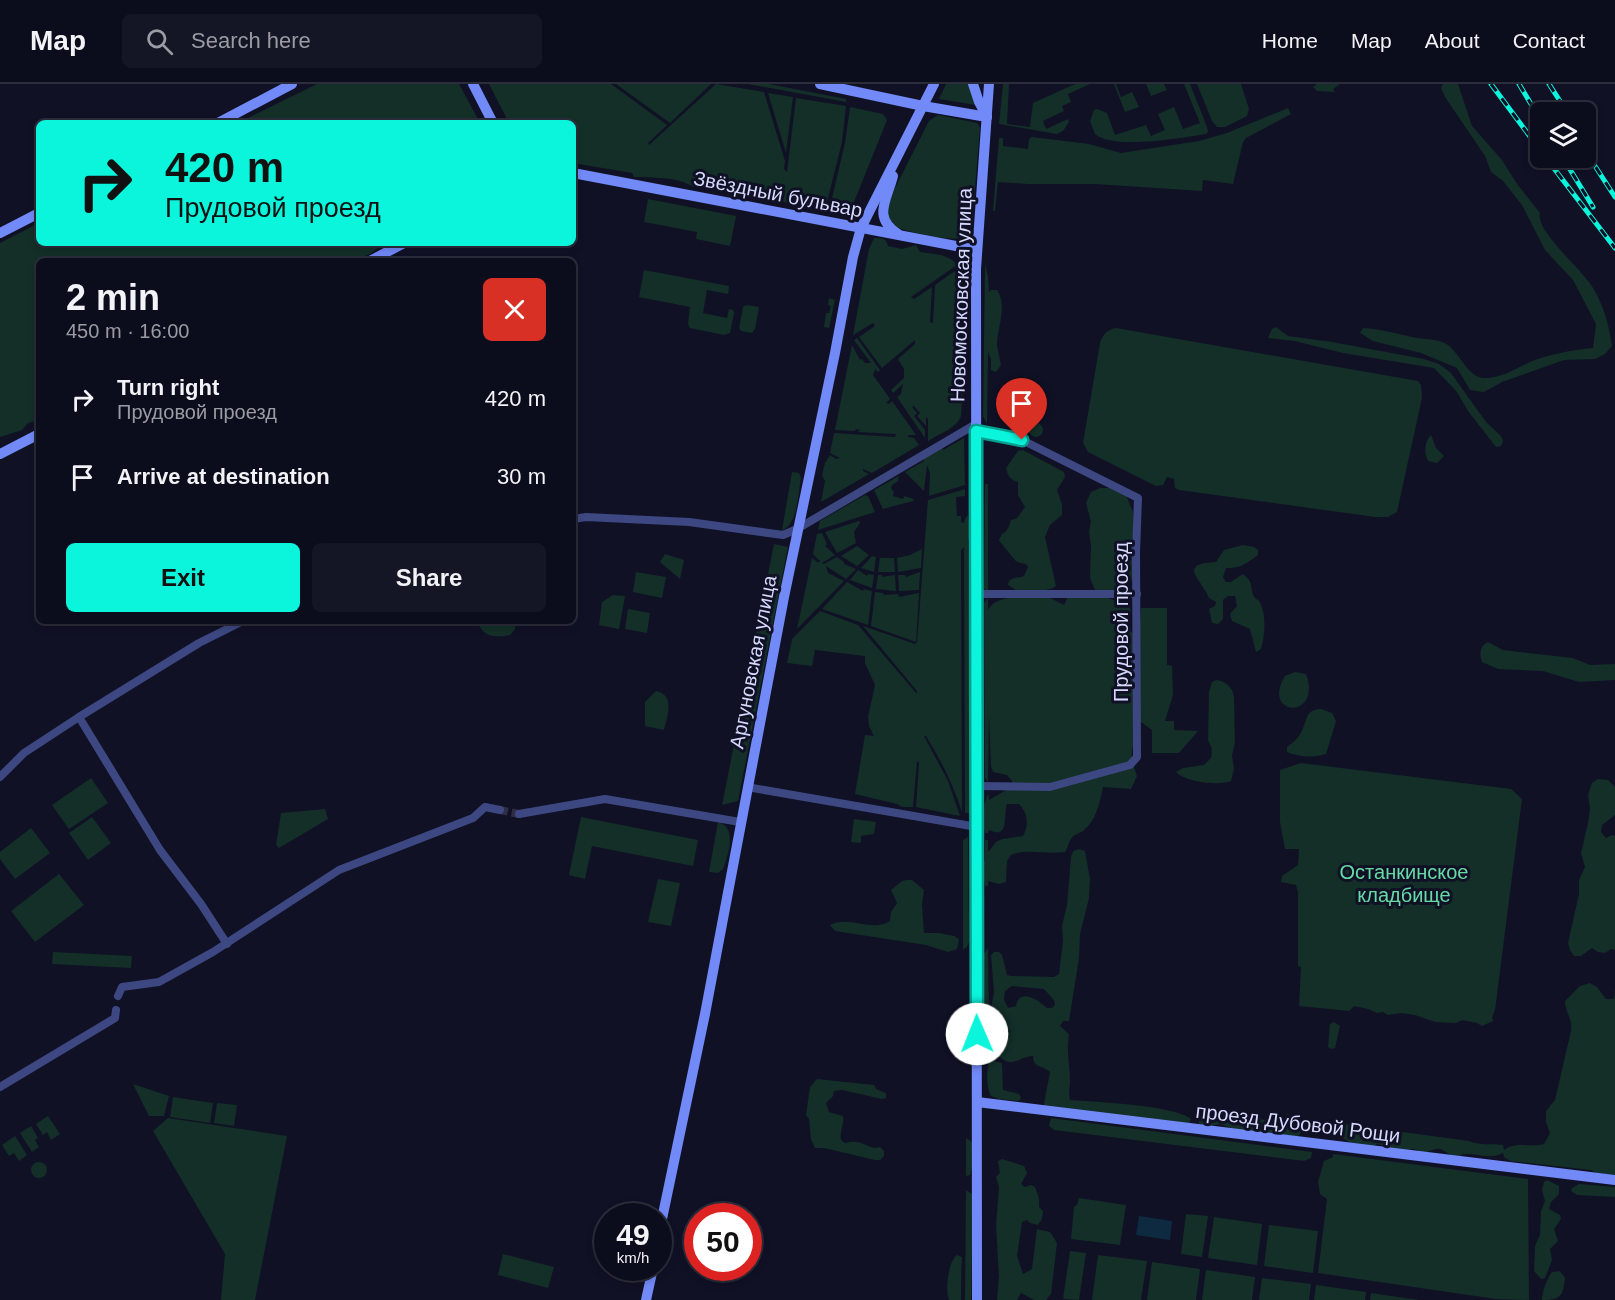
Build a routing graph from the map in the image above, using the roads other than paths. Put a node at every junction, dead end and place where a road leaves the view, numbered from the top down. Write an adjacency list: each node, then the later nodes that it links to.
1 (292, 84): 9 (main road)
2 (474, 84): 10 (main road)
3 (820, 84): 7 (main road)
4 (934, 84): 7 (main road, Аргуновская улица)
5 (973, 84): 8 (main road)
6 (989, 84): 8 (main road, Новомосковская улица)
7 (923, 106): 8 (main road); 11 (main road, Аргуновская улица)
8 (987, 117): 18 (main road, Новомосковская улица)
9 (224, 120)
10 (492, 120)
11 (898, 156): 14 (main road, Аргуновская улица); 16 (main road)
12 (576, 174): 14 (main road, Звёздный бульвар)
13 (36, 215): 15 (main road)
14 (861, 228): 16 (main road, Звёздный бульвар); 24 (main road, Аргуновская улица)
15 (0, 233)
16 (900, 236): 18 (main road, Звёздный бульвар)
17 (398, 246): 19 (main road)
18 (977, 250): 20 (main road, Новомосковская улица)
19 (375, 258)
20 (976, 427): 24 (street); 25 (main road, Новомосковская улица); 26 (street, Прудовой проезд)
21 (36, 436): 22 (main road)
22 (0, 454)
23 (576, 519): 24 (street)
24 (797, 529): 31 (main road, Аргуновская улица)
25 (977, 594): 26 (street); 30 (main road, Новомосковская улица)
26 (1137, 594): 30 (street, Прудовой проезд)
27 (237, 624): 28 (street)
28 (78, 717): 29 (street); 36 (street)
29 (0, 777)
30 (976, 786): 35 (main road, Новомосковская улица)
31 (747, 787): 34 (main road, Аргуновская улица); 35 (street)
32 (500, 810): 36 (street)
33 (519, 814): 34 (street)
34 (741, 822): 42 (main road, Аргуновская улица)
35 (976, 827): 40 (main road, Новомосковская улица)
36 (227, 944): 37 (street)
37 (118, 996)
38 (116, 1012): 39 (street)
39 (0, 1087)
40 (977, 1102): 41 (main road, проезд Дубовой Рощи); 45 (main road, Новомосковская улица)
41 (1615, 1179)
42 (665, 1203)
43 (650, 1281): 44 (main road)
44 (646, 1300)
45 (977, 1300)

